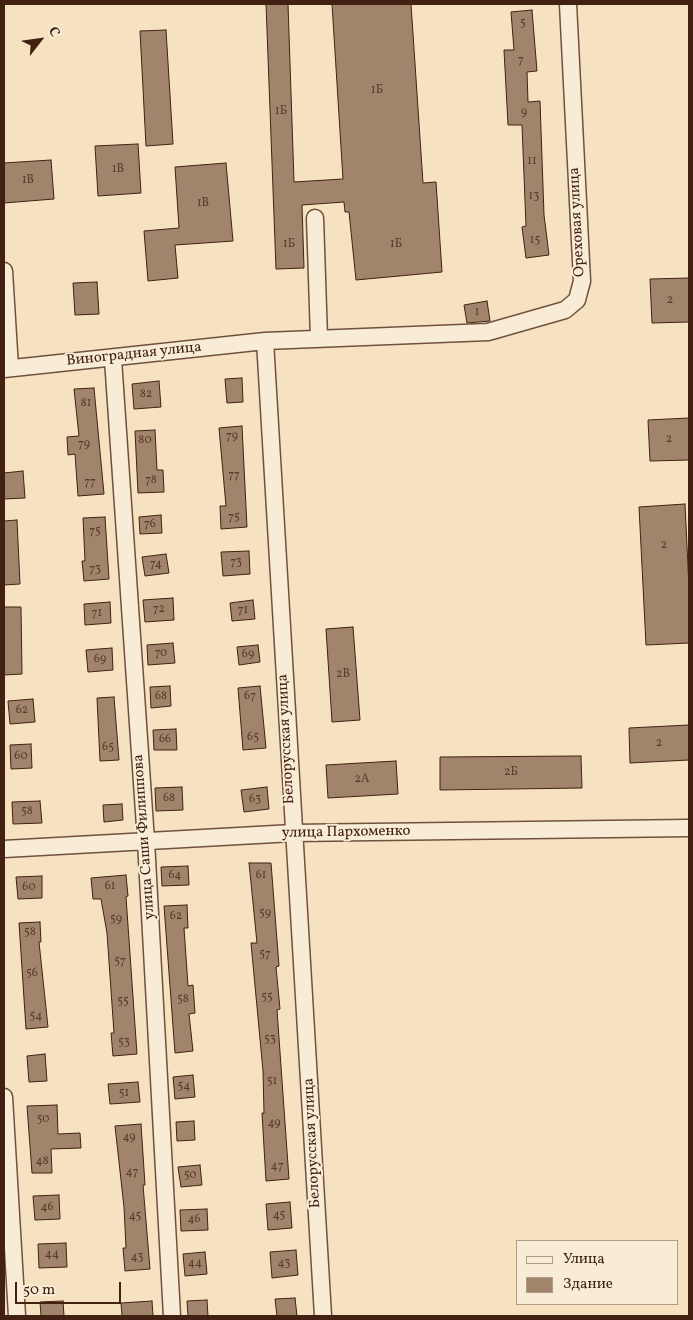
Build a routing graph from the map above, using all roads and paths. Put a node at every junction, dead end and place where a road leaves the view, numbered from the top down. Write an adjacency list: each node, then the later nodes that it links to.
1 (568, 4): 4 (street, Ореховая улица)
2 (315, 218): 4 (street)
3 (4, 271): 7 (street)
4 (319, 338): 5 (street, Ореховая улица)
5 (265, 341): 6 (street, Виноградная улица); 9 (street, Белорусская улица)
6 (113, 359): 7 (street, Виноградная улица); 10 (street, улица Саши Филиппова)
7 (7, 369)
8 (689, 828): 9 (street, улица Пархоменко)
9 (293, 833): 10 (street, улица Пархоменко); 15 (street, Белорусская улица)
10 (146, 841): 11 (street, улица Пархоменко); 14 (street, улица Саши Филиппова)
11 (4, 849)
12 (4, 1097): 13 (street)
13 (17, 1316)
14 (172, 1316)
15 (323, 1316)

